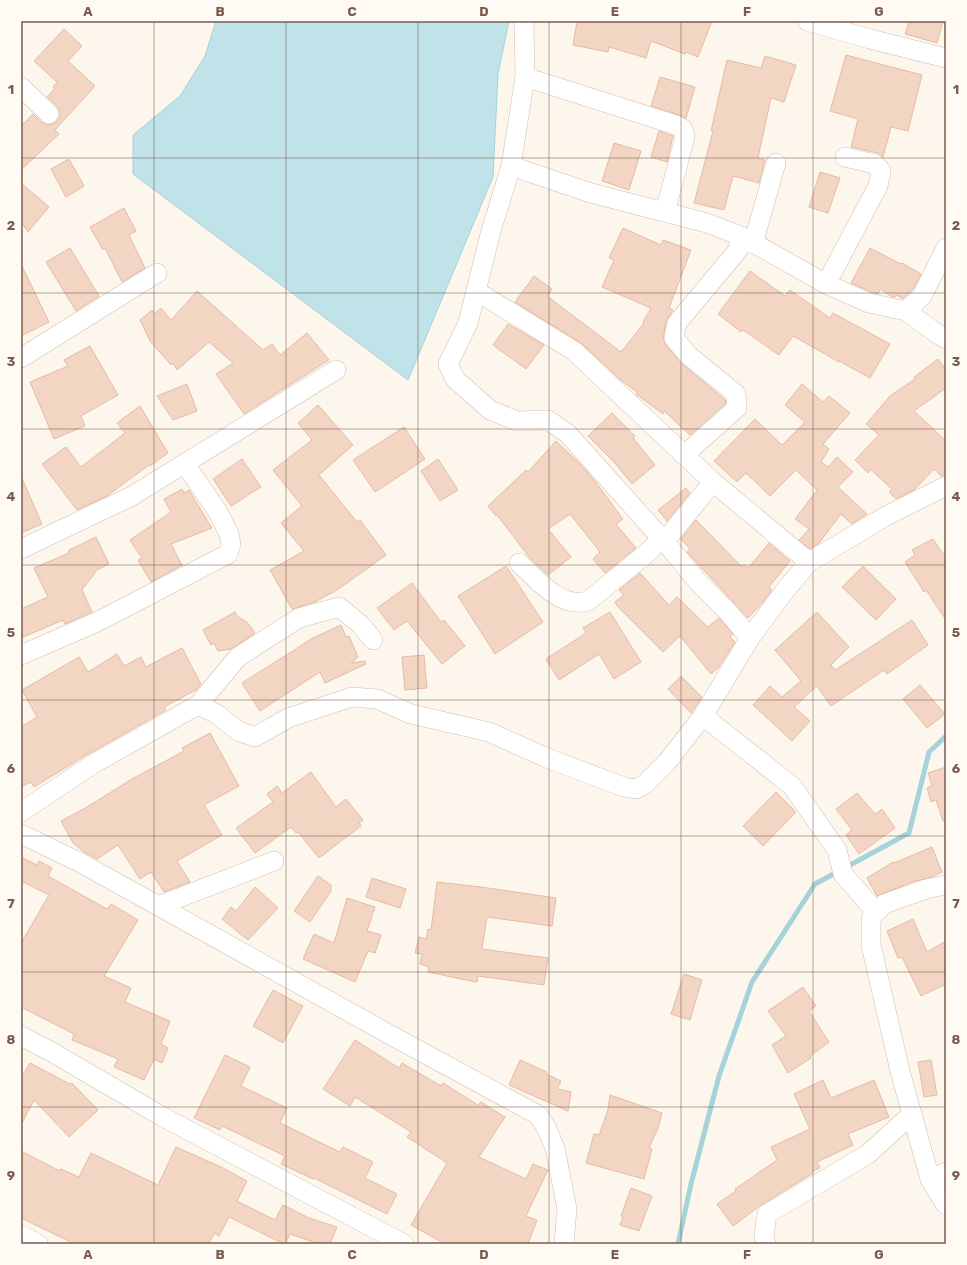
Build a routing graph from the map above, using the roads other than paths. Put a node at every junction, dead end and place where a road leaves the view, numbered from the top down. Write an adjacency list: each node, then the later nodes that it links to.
1 (524, 21): 4 (street)
2 (807, 21): 3 (street)
3 (946, 58)
4 (525, 77): 9 (street); 10 (street)
5 (21, 87): 6 (street)
6 (49, 114)
7 (845, 157): 14 (street)
8 (776, 162): 11 (street)
9 (511, 166): 10 (street); 15 (street)
10 (665, 212): 11 (street)
11 (747, 240): 14 (street); 20 (street)
12 (946, 248): 16 (street)
13 (157, 273): 18 (street)
14 (826, 284): 16 (street)
15 (476, 291): 20 (street); 24 (street)
16 (906, 311): 17 (street)
17 (946, 338)
18 (21, 358)
19 (336, 370): 21 (street)
20 (684, 455): 22 (street)
21 (185, 464): 25 (street); 30 (street)
22 (713, 482): 24 (street); 26 (street)
23 (946, 486): 26 (street)
24 (664, 542): 27 (street); 28 (street)
25 (21, 549)
26 (809, 562): 28 (street)
27 (519, 563)
28 (750, 638): 32 (street)
29 (373, 640): 31 (street)
30 (21, 655)
31 (198, 705): 32 (street); 33 (street)
32 (703, 716): 38 (street)
33 (21, 812)
34 (21, 834): 37 (street)
35 (274, 861): 37 (street)
36 (946, 885): 38 (street)
37 (158, 906): 46 (street)
38 (876, 912): 40 (street)
39 (21, 1036): 45 (street)
40 (912, 1114): 41 (street); 47 (street)
41 (938, 1176): 42 (street)
42 (946, 1206)
43 (21, 1236): 44 (street)
44 (38, 1244)
45 (404, 1244)
46 (564, 1244)
47 (766, 1244)

